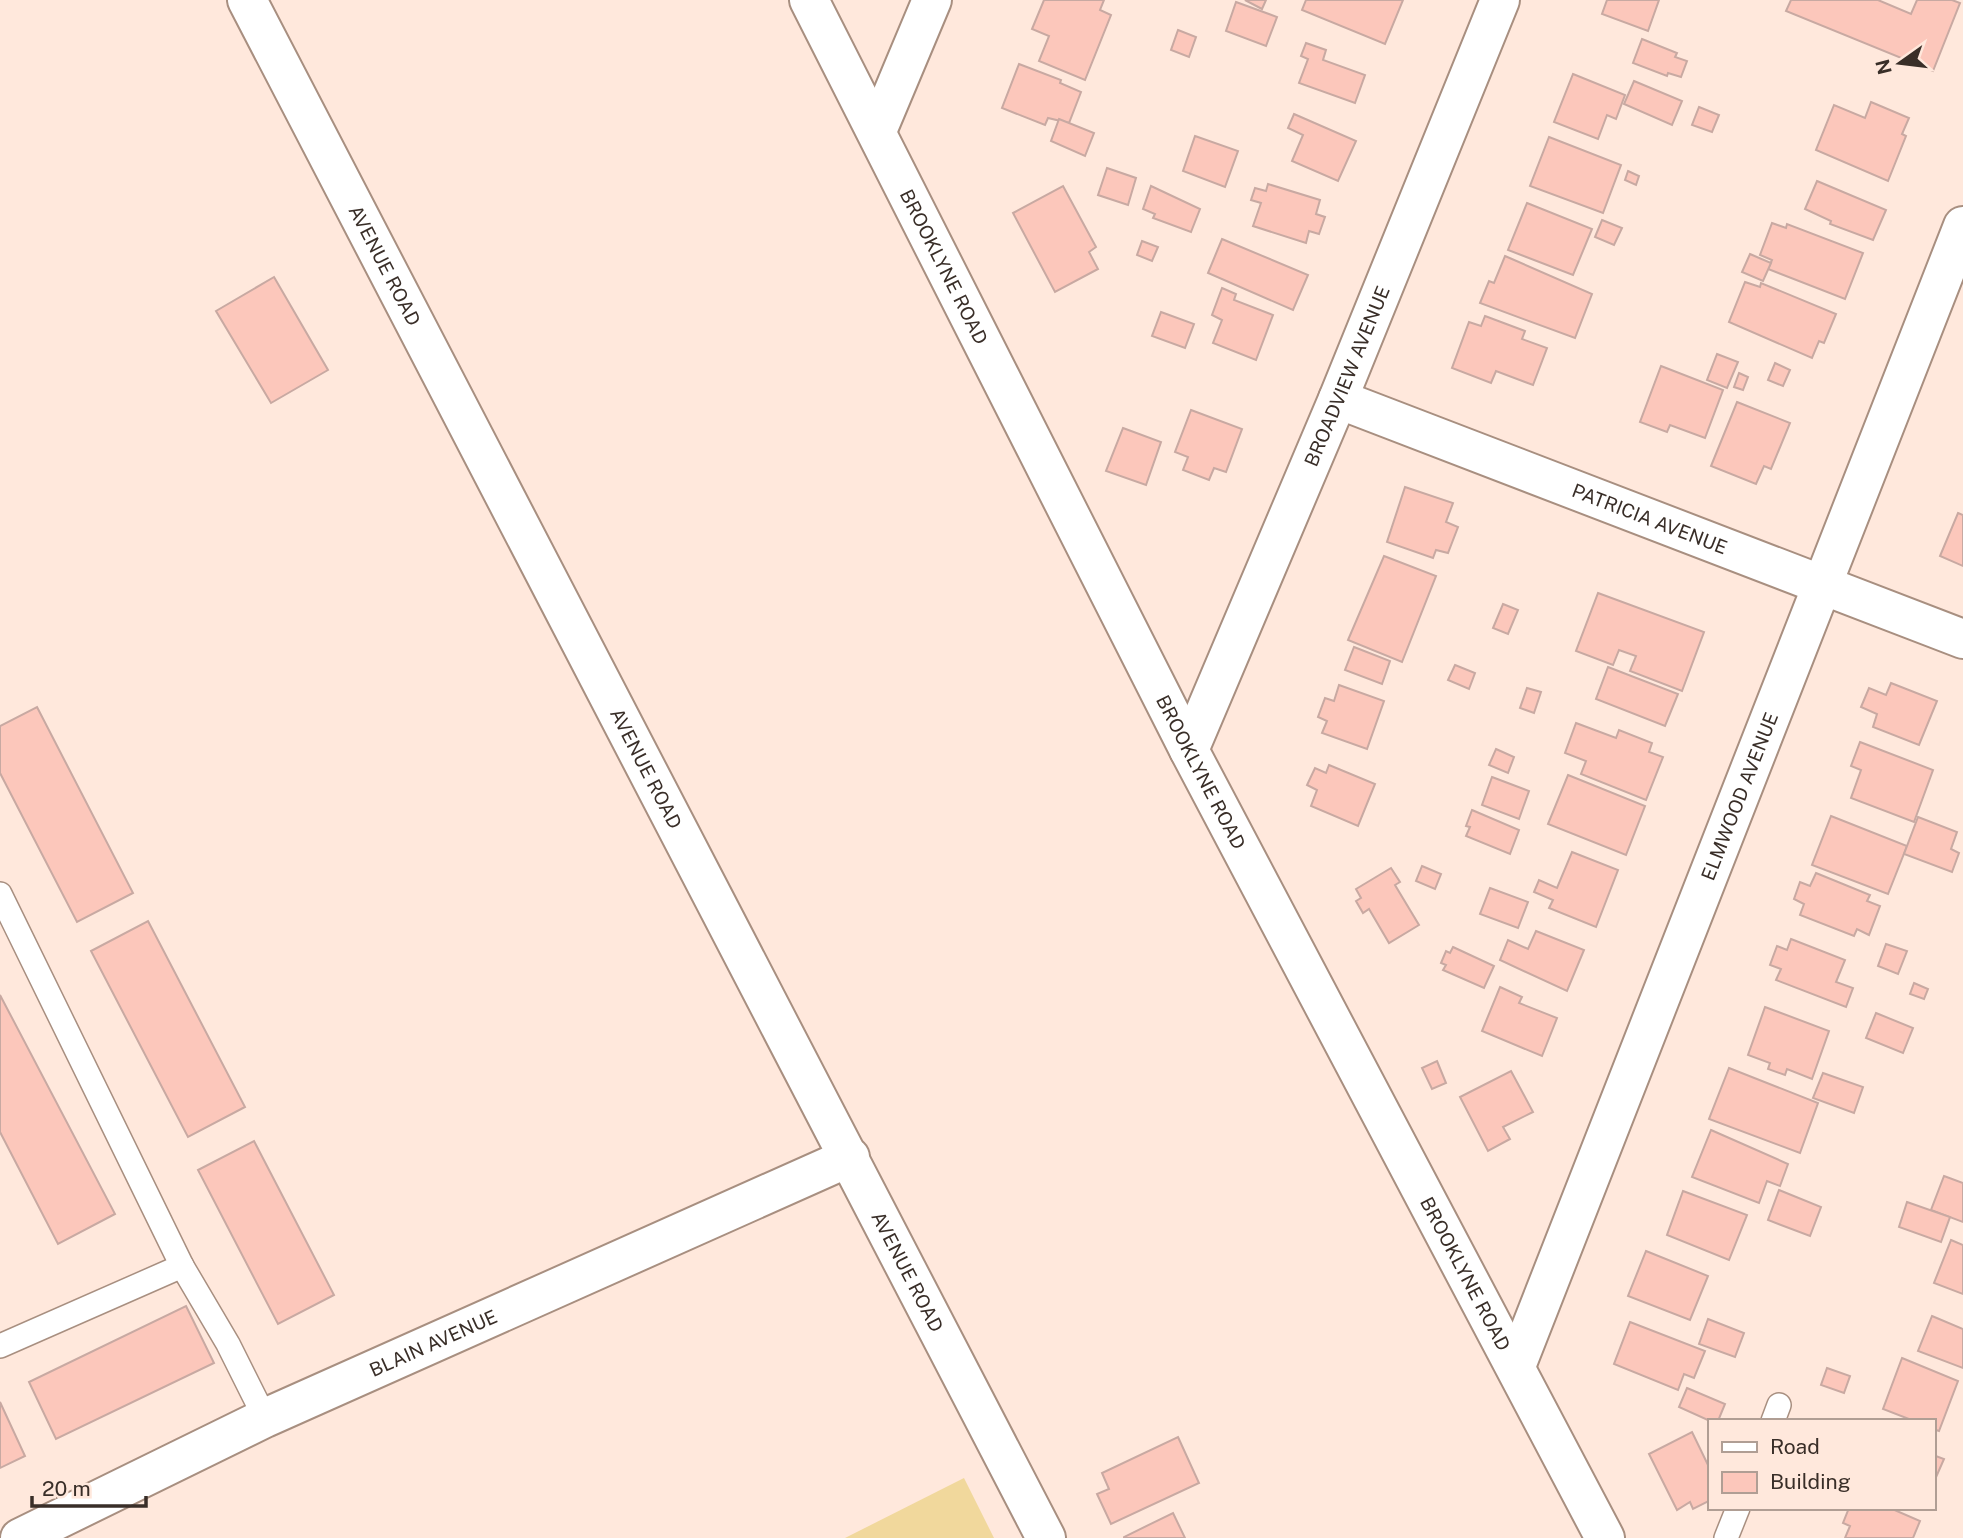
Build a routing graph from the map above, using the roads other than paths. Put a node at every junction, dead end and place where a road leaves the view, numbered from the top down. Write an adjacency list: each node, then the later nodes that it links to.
1 (247, 0): 12 (street, AVENUE ROAD)
2 (809, 0): 5 (street, BROOKLYNE ROAD)
3 (932, 0): 5 (street)
4 (1500, 0): 7 (street, BROADVIEW AVENUE)
5 (877, 131): 10 (street, BROOKLYNE ROAD)
6 (1963, 226): 8 (street, ELMWOOD AVENUE)
7 (1338, 399): 8 (street, PATRICIA AVENUE); 10 (street, BROADVIEW AVENUE)
8 (1820, 586): 9 (street, PATRICIA AVENUE); 15 (street, ELMWOOD AVENUE)
9 (1963, 639)
10 (1189, 750): 15 (street, BROOKLYNE ROAD)
11 (0, 894): 13 (lane)
12 (850, 1157): 16 (street, BLAIN AVENUE); 19 (street, AVENUE ROAD)
13 (182, 1266): 14 (lane); 16 (lane)
14 (0, 1346)
15 (1516, 1366): 20 (street, BROOKLYNE ROAD)
16 (265, 1418): 18 (street, BLAIN AVENUE)
17 (1737, 1510): 21 (lane)
18 (20, 1538)
19 (1045, 1538)
20 (1605, 1538)
21 (1726, 1538)

